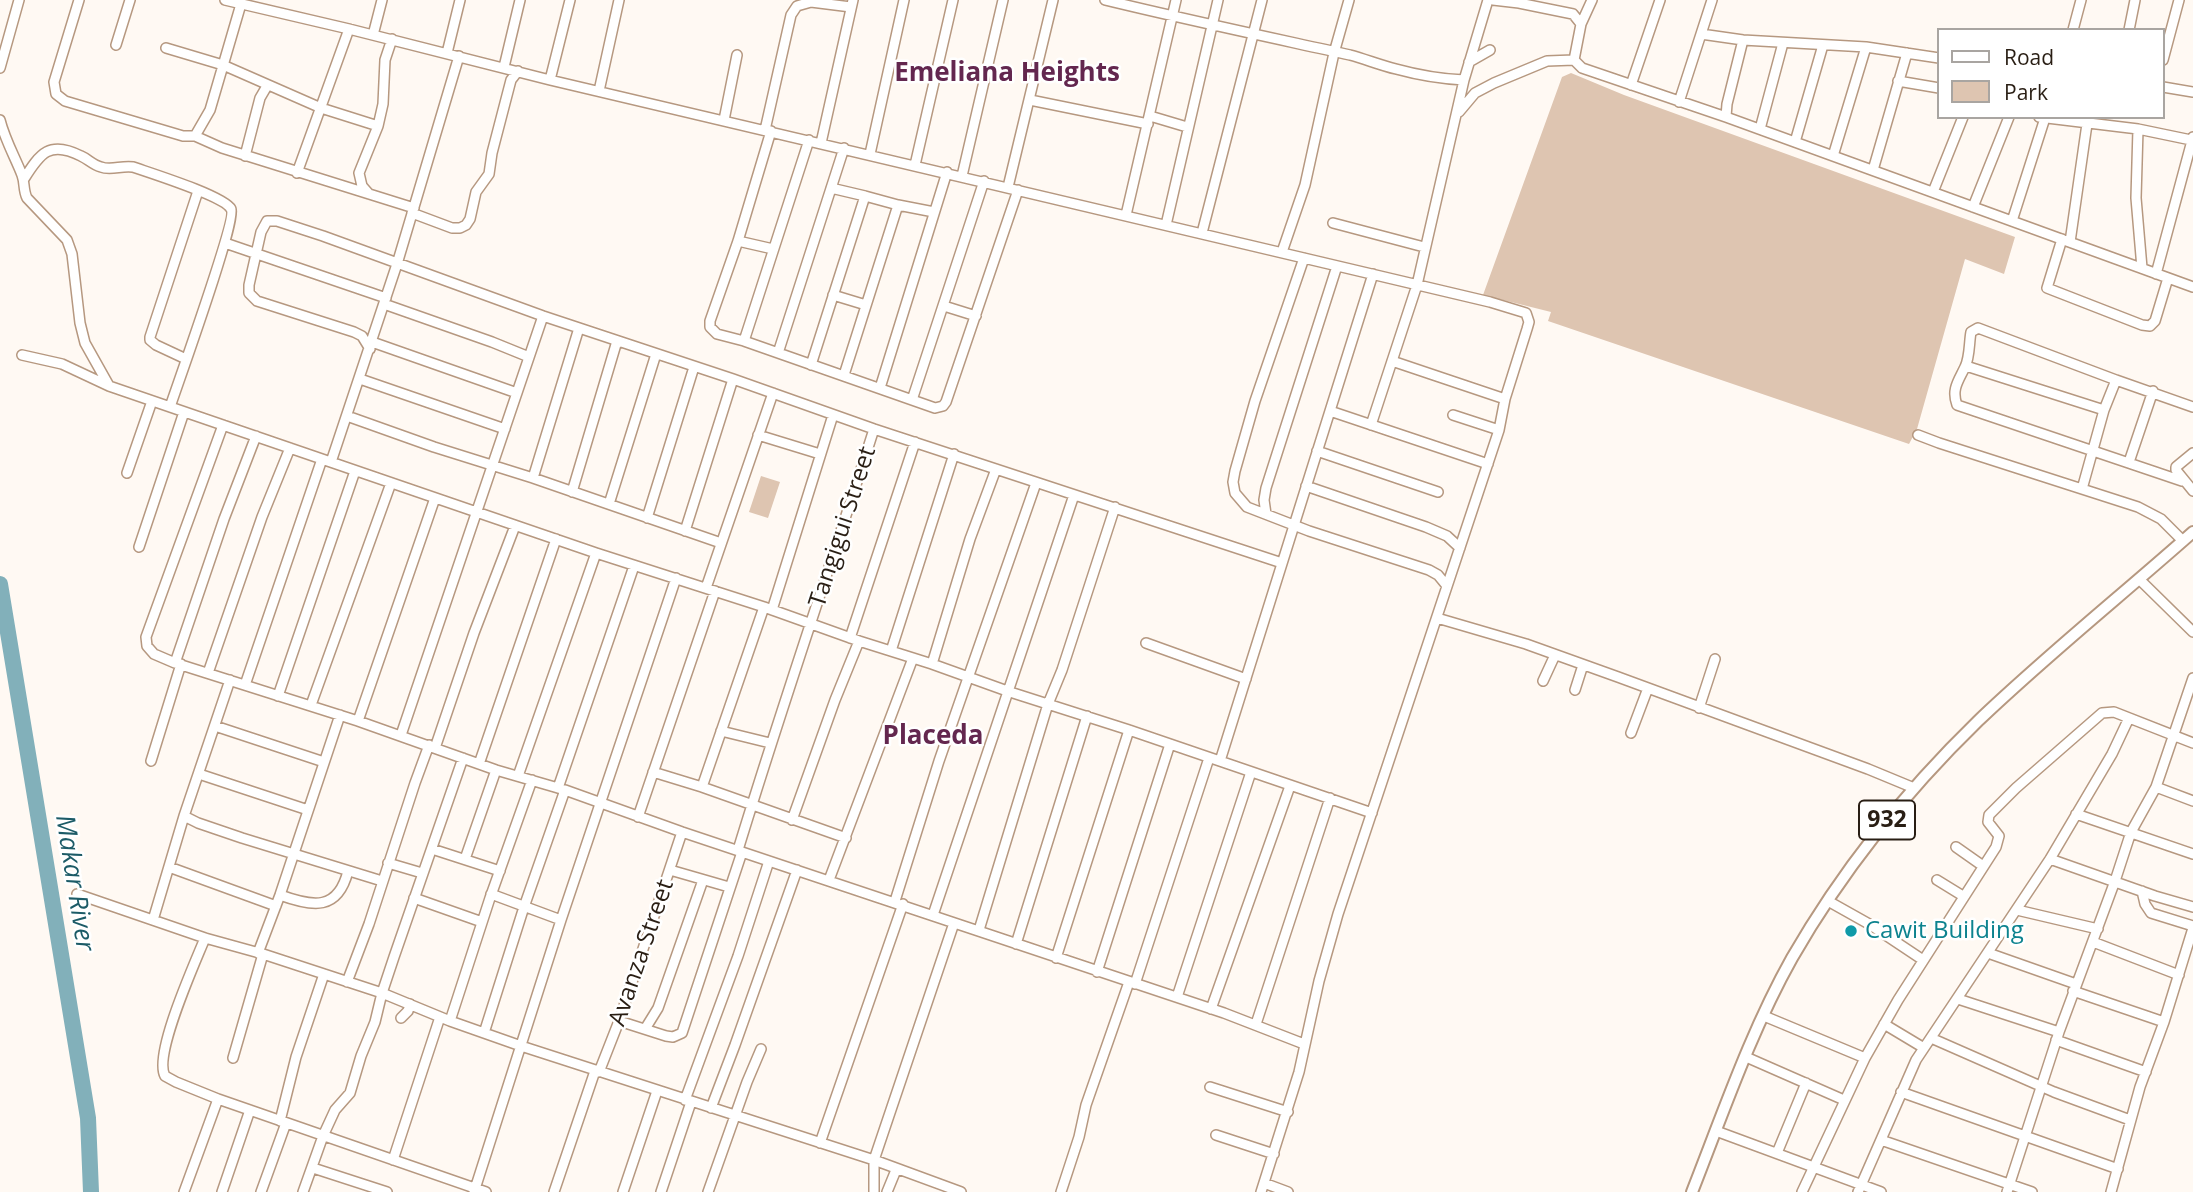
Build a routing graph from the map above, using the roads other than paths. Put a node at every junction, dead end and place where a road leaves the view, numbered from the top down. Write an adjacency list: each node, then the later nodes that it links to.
1 (19, 0): 56 (street)
2 (79, 0): 86 (street)
3 (130, 0): 41 (street)
4 (225, 0): 28 (street)
5 (382, 0): 36 (street)
6 (460, 0): 47 (street)
7 (520, 0): 57 (street)
8 (570, 0): 59 (street)
9 (619, 0): 66 (street)
10 (904, 0): 92 (street)
11 (953, 0): 95 (street)
12 (1003, 0): 100 (street)
13 (1053, 0): 68 (street)
14 (1105, 0): 29 (street)
15 (1176, 0): 29 (street)
16 (1219, 0): 30 (street)
17 (1262, 0): 37 (street)
18 (1349, 0): 46 (street)
19 (1490, 0): 31 (street); 54 (street)
20 (1592, 0): 31 (street)
21 (1660, 0): 62 (street)
22 (1712, 0): 35 (street)
23 (2081, 0): 32 (street)
24 (2135, 0): 33 (street)
25 (2179, 0): 49 (street)
26 (256, 3): 28 (street); 34 (street)
27 (852, 3): 85 (street); 90 (street)
28 (241, 4): 55 (street)
29 (1172, 17): 30 (street); 79 (street)
30 (1211, 24): 37 (street); 82 (street)
31 (1581, 24): 53 (street)
32 (2074, 28)
33 (2129, 28)
34 (349, 29): 36 (street); 70 (street)
35 (1701, 34): 39 (street); 69 (street)
36 (373, 35): 38 (street)
37 (1251, 35): 46 (street); 118 (street)
38 (392, 40): 47 (street); 81 (street)
39 (1744, 40): 40 (street); 72 (street)
40 (1783, 43): 42 (street); 83 (street)
41 (116, 44)
42 (1823, 45): 43 (street); 89 (street)
43 (1866, 47): 48 (street); 94 (street)
44 (166, 48): 55 (street)
45 (1490, 50): 54 (street)
46 (1334, 52): 60 (street); 124 (street)
47 (447, 53): 51 (street)
48 (1907, 53): 52 (street); 61 (street)
49 (2165, 53)
50 (737, 55): 78 (street)
51 (459, 56): 57 (street); 112 (street)
52 (1938, 58)
53 (1574, 60): 62 (street); 71 (street)
54 (1469, 62): 60 (street)
55 (223, 65): 63 (street); 86 (street)
56 (0, 68)
57 (504, 68): 58 (street)
58 (518, 71): 59 (street); 112 (street)
59 (550, 80): 66 (street)
60 (1464, 80): 71 (street)
61 (1898, 81): 65 (street); 97 (street)
62 (1631, 85): 69 (street)
63 (267, 86): 70 (street); 93 (street)
64 (2165, 87): 67 (street)
65 (1938, 88)
66 (599, 91): 78 (street)
67 (2193, 92)
68 (1030, 100): 79 (street); 103 (street)
69 (1679, 102): 72 (street)
70 (321, 108): 81 (street); 98 (street)
71 (1457, 114): 122 (street)
72 (1726, 117): 83 (street)
73 (1962, 119): 107 (street)
74 (2008, 119): 111 (street)
75 (2045, 119): 115 (street)
76 (2052, 119): 80 (street)
77 (0, 120): 101 (street)
78 (724, 120): 85 (street)
79 (1149, 120): 82 (street); 114 (street)
80 (2087, 124): 84 (street); 120 (street)
81 (378, 126): 108 (street)
82 (1187, 127): 117 (street)
83 (1760, 129): 89 (street)
84 (2138, 129): 87 (street); 129 (street)
85 (768, 131): 88 (street); 119 (street)
86 (195, 136): 93 (street)
87 (2192, 138): 96 (street)
88 (809, 140): 90 (street); 123 (street)
89 (1795, 142): 94 (street)
90 (821, 143): 91 (street)
91 (844, 148): 92 (street); 104 (street)
92 (870, 154): 95 (street)
93 (244, 156): 98 (street)
94 (1833, 156): 97 (street)
95 (915, 165): 99 (street)
96 (2189, 169): 131 (street)
97 (1873, 170): 107 (street)
98 (297, 173): 108 (street)
99 (947, 173): 100 (street); 113 (street)
100 (962, 176): 102 (street)
101 (24, 179): 106 (street); 158 (street)
102 (984, 181): 103 (street); 138 (street)
103 (1008, 187): 105 (street)
104 (831, 188): 109 (street); 145 (street)
105 (1018, 190): 114 (street); 140 (street)
106 (198, 191): 121 (street); 149 (street)
107 (1933, 192): 111 (street)
108 (370, 195): 112 (street)
109 (865, 196): 110 (street); 135 (street)
110 (898, 205): 113 (street); 137 (street)
111 (1973, 207): 115 (street)
112 (413, 211): 127 (street)
113 (934, 212): 159 (street)
114 (1126, 215): 117 (street)
115 (2012, 221): 120 (street)
116 (1333, 223): 122 (street)
117 (1166, 225): 118 (street)
118 (1202, 233): 124 (street)
119 (738, 241): 123 (street); 143 (street)
120 (2066, 241): 129 (street); 132 (street)
121 (225, 243): 125 (street); 149 (street)
122 (1424, 247): 133 (street)
123 (773, 250): 143 (street)
124 (1282, 252): 126 (street)
125 (257, 254): 127 (street); 136 (street); 144 (street)
126 (1304, 258): 128 (street); 210 (street)
127 (397, 264): 136 (street); 139 (street)
128 (1337, 265): 130 (street); 210 (street)
129 (2142, 268): 131 (street)
130 (1373, 274): 133 (street); 169 (street)
131 (2156, 274): 132 (street)
132 (2168, 278): 134 (street)
133 (1417, 285): 150 (street); 163 (street)
134 (2193, 287)
135 (833, 295): 137 (street); 151 (street)
136 (385, 301): 144 (street); 148 (street)
137 (866, 305): 154 (street)
138 (944, 306): 140 (street); 164 (street)
139 (543, 316): 141 (street); 148 (street)
140 (976, 316): 164 (street)
141 (579, 328): 142 (street); 196 (street)
142 (617, 341): 146 (street); 203 (street)
143 (744, 341): 145 (street)
144 (371, 346): 155 (street); 161 (street)
145 (778, 353): 151 (street)
146 (656, 354): 153 (street); 207 (street)
147 (22, 355): 158 (street)
148 (529, 357): 161 (street)
149 (186, 359): 166 (street)
150 (1392, 362): 163 (street); 175 (street)
151 (811, 365): 154 (street)
152 (1966, 366): 157 (street); 168 (street); 184 (street)
153 (694, 367): 156 (street); 211 (street)
154 (845, 375): 159 (street)
155 (360, 379): 173 (street); 176 (street)
156 (733, 379): 162 (street); 214 (street)
157 (2116, 380): 160 (street); 168 (street)
158 (109, 386): 165 (street)
159 (880, 388): 164 (street)
160 (2153, 391): 167 (street); 190 (street)
161 (517, 393): 176 (street)
162 (773, 393): 171 (street); 179 (street)
163 (1505, 399): 178 (street)
164 (912, 400)
165 (152, 401): 166 (street); 195 (street)
166 (170, 407): 170 (street)
167 (2193, 407)
168 (2104, 410): 184 (street)
169 (1330, 411): 175 (street); 185 (street)
170 (184, 412): 174 (street); 219 (street)
171 (833, 415): 177 (street); 187 (street)
172 (1453, 415): 178 (street)
173 (347, 416): 189 (street); 192 (street)
174 (223, 425): 181 (street); 238 (street)
175 (1371, 425): 191 (street)
176 (505, 429): 192 (street)
177 (874, 429): 182 (street); 230 (street, Tangigui Street)
178 (1499, 430): 191 (street)
179 (758, 435): 187 (street); 218 (street)
180 (1918, 435): 201 (street)
181 (256, 436): 183 (street); 238 (street)
182 (915, 442): 188 (street); 232 (street)
183 (290, 448): 189 (street); 241 (street)
184 (2093, 450): 190 (street); 201 (street)
185 (1317, 451): 200 (street); 204 (street)
186 (2193, 453): 197 (street)
187 (820, 454): 228 (street)
188 (954, 454): 193 (street); 234 (street)
189 (326, 461): 194 (street); 247 (street)
190 (2129, 462): 197 (street)
191 (1488, 464): 220 (street)
192 (493, 465): 196 (street); 209 (street)
193 (996, 469): 199 (street); 239 (street)
194 (355, 471): 198 (street); 252 (street)
195 (127, 473)
196 (533, 478): 203 (street)
197 (2182, 481): 202 (street)
198 (391, 483): 206 (street); 254 (street)
199 (1036, 483): 205 (street); 242 (street)
200 (1306, 486): 212 (street); 220 (street)
201 (2082, 489): 217 (street)
202 (2193, 491)
203 (572, 492): 207 (street)
204 (1438, 492)
205 (1074, 495): 208 (street); 250 (street)
206 (435, 498): 209 (street); 259 (street)
207 (609, 504): 211 (street)
208 (1115, 507): 222 (street); 253 (street)
209 (475, 512): 213 (street); 264 (street)
210 (1266, 514): 212 (street)
211 (648, 518): 214 (street)
212 (1294, 524): 222 (street); 226 (street)
213 (515, 526): 216 (street); 269 (street)
214 (685, 531): 218 (street)
215 (2193, 532): 217 (main road, 932)
216 (556, 540): 221 (street); 275 (street)
217 (2183, 541): 225 (main road, 932)
218 (721, 543): 227 (street)
219 (139, 547)
220 (1460, 548): 226 (street)
221 (596, 554): 223 (street); 280 (street)
222 (1282, 563): 244 (street)
223 (634, 566): 224 (street); 286 (street)
224 (676, 578): 227 (street); 289 (street)
225 (2139, 579): 231 (street); 285 (main road, 932)
226 (1447, 586): 229 (street)
227 (710, 590): 228 (street); 277 (street)
228 (768, 608): 230 (street); 262 (street)
229 (1437, 618): 235 (street); 292 (street)
230 (811, 625): 232 (street); 266 (street, Tangigui Street)
231 (2193, 632)
232 (855, 639): 234 (street); 296 (street)
233 (1146, 643): 244 (street)
234 (891, 651): 236 (street)
235 (1555, 655): 240 (street); 246 (street)
236 (913, 657): 239 (street); 299 (street)
237 (1715, 659): 255 (street)
238 (178, 664): 241 (street); 272 (street)
239 (932, 664): 242 (street)
240 (1583, 665): 248 (street); 249 (street)
241 (208, 673): 245 (street)
242 (968, 676): 250 (street); 329 (street)
243 (2193, 678): 251 (street)
244 (1245, 679): 273 (street)
245 (230, 680): 247 (street); 260 (street)
246 (1543, 681)
247 (245, 685): 252 (street)
248 (1648, 688): 255 (street); 263 (street)
249 (1575, 690)
250 (1010, 692): 253 (street); 334 (street)
251 (2191, 692): 265 (street)
252 (278, 696): 254 (street)
253 (1048, 704): 257 (street); 341 (street)
254 (311, 705): 256 (street)
255 (1699, 708): 285 (street)
256 (340, 715): 259 (street); 274 (street)
257 (1087, 716): 261 (street); 344 (street)
258 (2129, 718): 265 (street); 293 (street); 309 (street)
259 (358, 721): 264 (street)
260 (215, 726): 274 (street); 279 (street)
261 (1129, 730): 268 (street); 347 (street)
262 (721, 731): 266 (street); 283 (street)
263 (1630, 733)
264 (401, 735): 269 (street)
265 (2174, 736): 267 (street); 284 (street)
266 (770, 743): 290 (street, Tangigui Street)
267 (2193, 743)
268 (1170, 744): 271 (street); 349 (street)
269 (432, 747): 270 (street); 308 (street)
270 (463, 758): 275 (street); 301 (street)
271 (1209, 758): 273 (street); 353 (street)
272 (151, 761)
273 (1220, 761): 278 (street)
274 (324, 762): 291 (street)
275 (479, 764): 276 (street)
276 (496, 770): 280 (street); 305 (street)
277 (653, 772): 283 (street); 295 (street)
278 (1251, 772): 282 (street); 356 (street)
279 (199, 774): 291 (street); 294 (street)
280 (518, 776): 281 (street)
281 (532, 780): 286 (street); 314 (street)
282 (1290, 786): 287 (street); 359 (street)
283 (702, 787): 290 (street)
284 (2156, 787): 288 (street); 298 (street)
285 (1914, 788): 328 (main road, 932)
286 (562, 789): 289 (street); 331 (street)
287 (1330, 798): 292 (street); 366 (street)
288 (2193, 801)
289 (601, 803): 295 (street); 336 (street)
290 (751, 805): 296 (street); 302 (street, Tangigui Street)
291 (308, 810): 303 (street)
292 (1372, 813): 372 (street)
293 (2076, 814): 298 (street); 306 (street)
294 (184, 816): 303 (street); 310 (street)
295 (638, 817): 297 (street)
296 (792, 820): 299 (street)
297 (682, 832): 302 (street); 311 (street, Avanza Street)
298 (2131, 832): 304 (street); 320 (street)
299 (846, 838): 317 (street)
300 (1956, 847): 309 (street)
301 (432, 849): 305 (street); 315 (street)
302 (740, 851): 307 (street); 321 (street, Tangigui Street)
303 (293, 854): 313 (street); 325 (street)
304 (2193, 855)
305 (465, 859): 314 (street)
306 (2050, 859): 320 (street); 333 (street)
307 (769, 861): 312 (street); 388 (street)
308 (388, 863): 315 (street); 319 (street)
309 (1983, 866): 326 (street)
310 (169, 867): 330 (street); 335 (street)
311 (670, 870): 316 (street); 364 (street, Avanza Street)
312 (797, 870): 317 (street); 389 (street)
313 (348, 871): 319 (street); 325 (street)
314 (500, 871): 324 (street)
315 (422, 873): 327 (street)
316 (703, 880): 321 (street); 368 (street)
317 (829, 880): 329 (street)
318 (1937, 880): 326 (street)
319 (382, 881): 352 (street)
320 (2115, 881): 322 (street); 340 (street)
321 (729, 887): 368 (street, Tangigui Street)
322 (2142, 891): 332 (street); 339 (street)
323 (77, 894): 335 (street)
324 (491, 894): 331 (street); 337 (street)
325 (280, 895): 330 (street)
326 (1963, 896): 348 (street)
327 (414, 898): 337 (street); 355 (street)
328 (1828, 901): 348 (street); 360 (main road, 932)
329 (899, 903): 334 (street); 400 (street)
330 (276, 906): 345 (street)
331 (524, 907): 336 (street); 369 (street)
332 (2193, 907)
333 (2017, 910): 340 (street); 346 (street)
334 (933, 915): 338 (street)
335 (153, 920): 342 (street)
336 (561, 920): 373 (street)
337 (482, 922): 363 (street)
338 (954, 923): 341 (street); 404 (street)
339 (2193, 927): 351 (street)
340 (2098, 929): 343 (street)
341 (979, 930): 344 (street)
342 (205, 938): 345 (street); 386 (street)
343 (2093, 943): 351 (street); 354 (street)
344 (1016, 944): 347 (street)
345 (260, 953): 350 (street); 377 (street)
346 (1988, 953): 354 (street); 357 (street)
347 (1056, 958): 349 (street)
348 (1923, 960): 367 (street)
349 (1097, 972): 353 (street)
350 (324, 974): 352 (street); 394 (street)
351 (2179, 975): 365 (street)
352 (347, 982): 355 (street)
353 (1132, 983): 356 (street); 426 (street)
354 (2075, 987): 365 (street); 370 (street)
355 (382, 993): 358 (street); 398 (street)
356 (1177, 997): 359 (street)
357 (1958, 999): 370 (street); 371 (street)
358 (410, 1004): 361 (street); 362 (street)
359 (1211, 1009): 366 (street)
360 (1763, 1016): 376 (main road, 932); 378 (street)
361 (440, 1017): 363 (street); 403 (street)
362 (401, 1018)
363 (450, 1021): 369 (street)
364 (619, 1021): 368 (street); 379 (street, Avanza Street)
365 (2164, 1022): 380 (street)
366 (1256, 1024): 372 (street)
367 (1884, 1024): 374 (street); 378 (street)
368 (645, 1029)
369 (484, 1032): 373 (street)
370 (2057, 1036): 380 (street); 383 (street)
371 (1931, 1038): 374 (street); 383 (street)
372 (1304, 1044): 391 (street)
373 (521, 1046): 379 (street); 412 (street)
374 (1924, 1048): 385 (street)
375 (761, 1049): 392 (street)
376 (1746, 1056): 381 (street); 395 (main road, 932)
377 (233, 1058)
378 (1865, 1058): 387 (street)
379 (597, 1072): 384 (street); 419 (street, Avanza Street)
380 (2146, 1072): 393 (street)
381 (1806, 1083): 387 (street); 401 (street)
382 (1210, 1087): 391 (street)
383 (2042, 1087): 393 (street); 397 (street)
384 (657, 1091): 388 (street); 420 (street)
385 (1902, 1092): 397 (street); 399 (street)
386 (218, 1099): 390 (street); 413 (street)
387 (1844, 1100): 405 (street)
388 (688, 1101): 389 (street); 421 (street)
389 (711, 1108): 392 (street)
390 (250, 1110): 394 (street); 414 (street)
391 (1288, 1112): 402 (street)
392 (735, 1115): 400 (street); 422 (street)
393 (2130, 1120): 407 (street)
394 (283, 1122): 398 (street); 415 (street)
395 (1716, 1130): 401 (street); 428 (main road, 932)
396 (1216, 1135): 402 (street)
397 (2025, 1135): 407 (street); 410 (street)
398 (323, 1136): 403 (street); 406 (street)
399 (1881, 1140): 410 (street); 411 (street)
400 (820, 1143): 404 (street)
401 (1777, 1153): 405 (street)
402 (1274, 1154): 409 (street)
403 (393, 1160): 412 (street)
404 (874, 1160): 408 (street); 423 (street)
405 (1813, 1166): 411 (street); 429 (street)
406 (313, 1168): 416 (street); 417 (street)
407 (2118, 1168): 432 (street)
408 (895, 1170): 424 (street); 425 (street)
409 (1263, 1188): 427 (street)
410 (2008, 1188): 431 (street)
411 (1859, 1189): 430 (street)
412 (475, 1190): 418 (street)
413 (184, 1192)
414 (222, 1192)
415 (261, 1192)
416 (303, 1192)
417 (387, 1192)
418 (486, 1192)
419 (554, 1192)
420 (623, 1192)
421 (661, 1192)
422 (708, 1192)
423 (874, 1192)
424 (887, 1192)
425 (961, 1192)
426 (1061, 1192)
427 (1288, 1192)
428 (1692, 1192)
429 (1802, 1192)
430 (1881, 1192)
431 (2032, 1192)
432 (2111, 1192)

